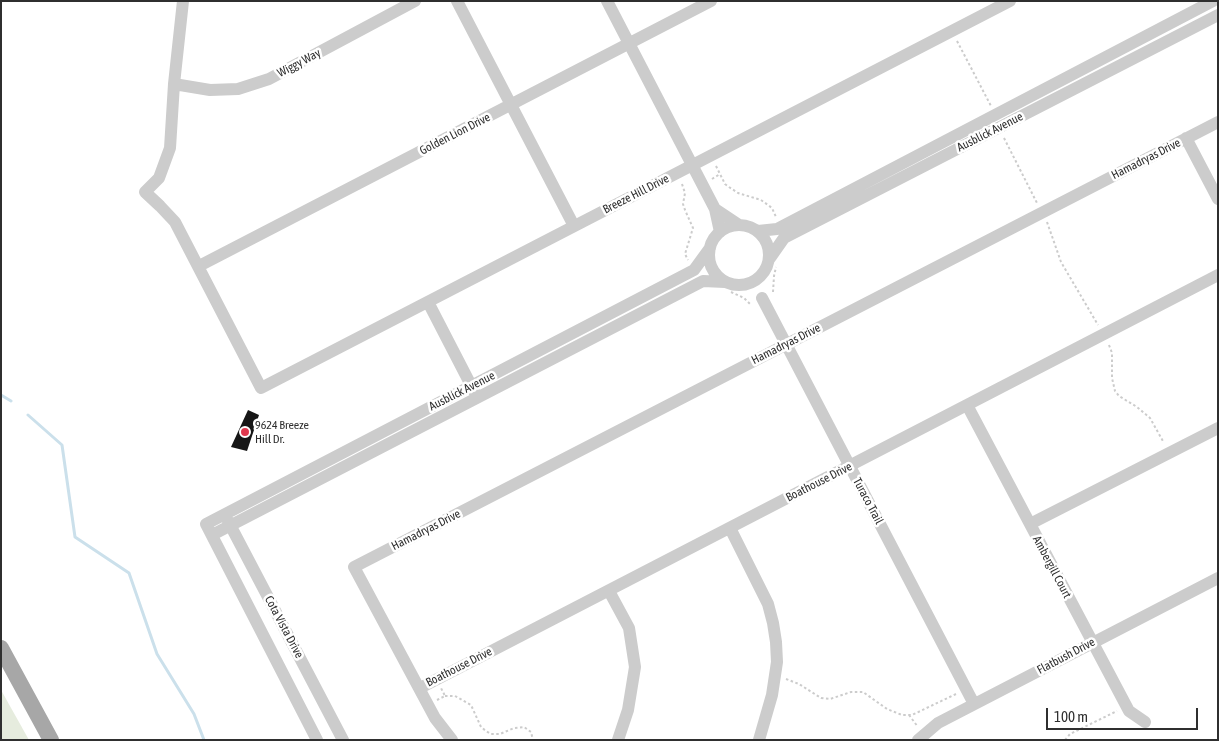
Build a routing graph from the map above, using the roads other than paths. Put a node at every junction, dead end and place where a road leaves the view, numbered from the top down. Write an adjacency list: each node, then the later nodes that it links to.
1 (183, 1): 10 (street)
2 (415, 1): 10 (street, Wiggy Way)
3 (457, 1): 11 (street)
4 (607, 1): 9 (street)
5 (711, 1): 9 (street, Golden Lion Drive)
6 (1010, 1): 14 (street, Breeze Hill Drive)
7 (1213, 1): 19 (street, Ausblick Avenue)
8 (1218, 15): 22 (street, Ausblick Avenue)
9 (629, 44): 11 (street, Golden Lion Drive); 14 (street)
10 (174, 84): 23 (street)
11 (512, 104): 18 (street); 23 (street, Golden Lion Drive)
12 (1218, 122): 13 (street, Hamadryas Drive)
13 (1186, 138): 15 (street); 30 (street, Hamadryas Drive)
14 (692, 165): 16 (street); 18 (street, Breeze Hill Drive)
15 (1218, 199)
16 (715, 208): 17 (street); 20 (street)
17 (739, 225): 19 (street); 20 (street)
18 (574, 226): 29 (street, Breeze Hill Drive)
19 (758, 231): 22 (street)
20 (720, 232): 21 (street)
21 (710, 248): 26 (street); 31 (street, Ausblick Avenue)
22 (770, 258): 25 (street)
23 (199, 266): 29 (street, Breeze Hill Drive)
24 (1218, 275): 32 (street, Boathouse Drive)
25 (761, 276): 27 (street); 28 (street, Turaco Trail)
26 (725, 282): 27 (street); 31 (street, Ausblick Avenue)
27 (744, 285): 28 (street, Turaco Trail)
28 (762, 298): 30 (street, Turaco Trail)
29 (428, 302): 31 (street)
30 (786, 344): 34 (street, Turaco Trail); 43 (street, Hamadryas Drive)
31 (474, 392): 35 (street, Ausblick Avenue)
32 (968, 405): 34 (street, Boathouse Drive); 36 (street, Ambergill Court)
33 (1218, 428): 36 (street)
34 (850, 466): 37 (street, Boathouse Drive); 44 (street, Turaco Trail)
35 (227, 520): 38 (street, Ausblick Avenue); 48 (street, Cota Vista Drive)
36 (1030, 524): 41 (street, Ambergill Court)
37 (730, 528): 40 (street, Boathouse Drive); 51 (street)
38 (209, 530): 47 (street, Cota Vista Drive)
39 (1218, 578): 41 (street, Flatbush Drive)
40 (609, 591): 43 (street, Boathouse Drive); 50 (street)
41 (1092, 643): 44 (street, Flatbush Drive); 45 (street, Ambergill Court)
42 (1, 648): 46 (main road)
43 (420, 688): 49 (street)
44 (974, 704): 52 (street, Flatbush Drive)
45 (1145, 722)
46 (51, 740)
47 (317, 740)
48 (344, 740)
49 (452, 740)
50 (618, 740)
51 (758, 740)
52 (918, 740)

